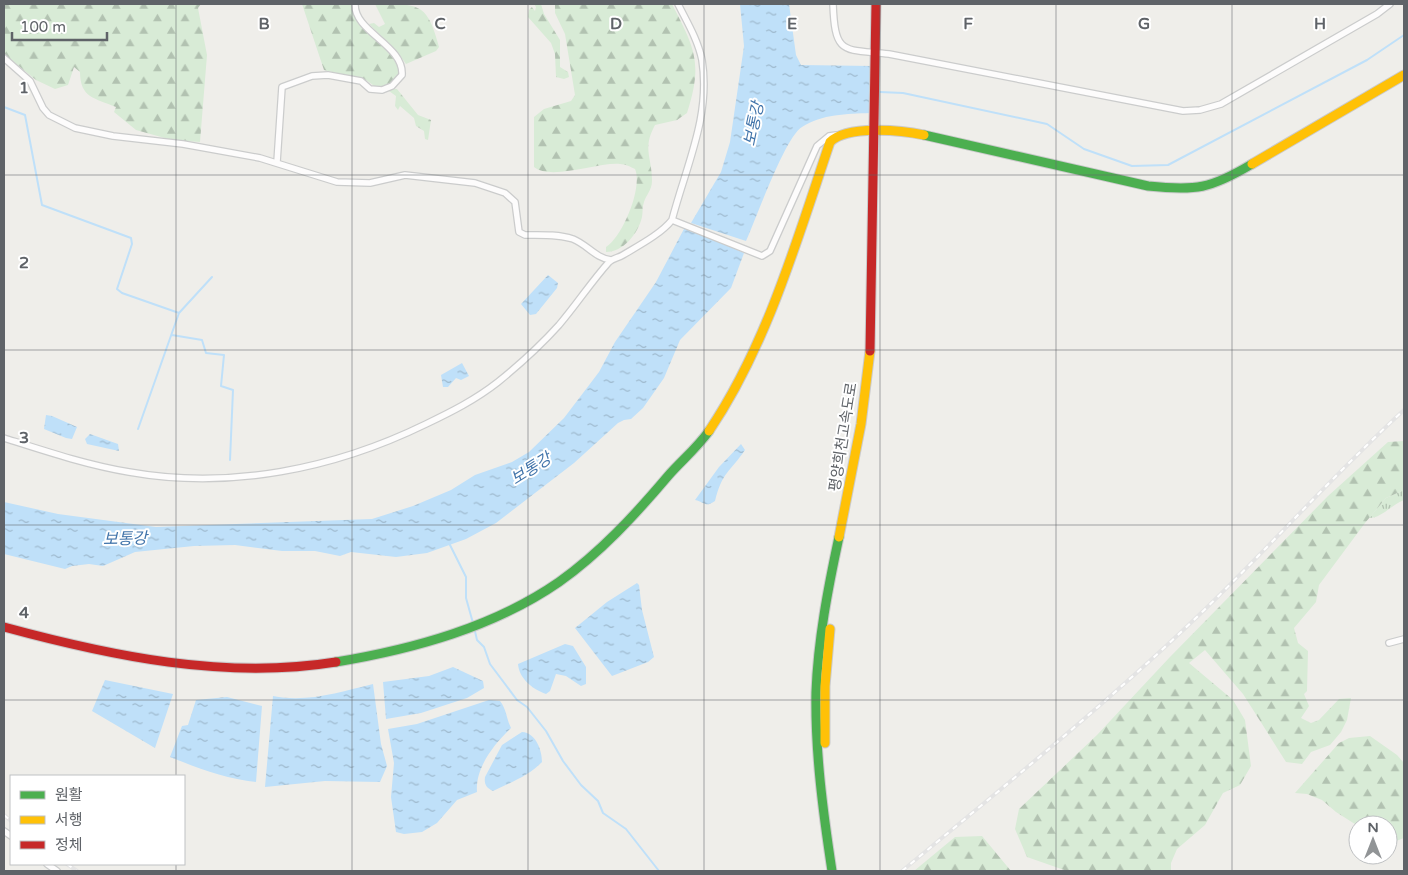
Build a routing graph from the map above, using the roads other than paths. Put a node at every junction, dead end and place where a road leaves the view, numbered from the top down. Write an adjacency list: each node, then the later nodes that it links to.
1 (355, 4): 12 (street)
2 (678, 4): 13 (street)
3 (833, 4): 7 (street)
4 (876, 4): 7 (main road, 평양희천고속도로)
5 (884, 4): 7 (main road, 평양희천고속도로)
6 (1390, 4): 7 (street)
7 (880, 56): 10 (main road, 평양희천고속도로)
8 (4, 58): 12 (street)
9 (1404, 75): 10 (main road)
10 (879, 128): 11 (main road); 19 (main road, 평양희천고속도로); 20 (main road, 평양희천고속도로)
11 (837, 135): 13 (street); 16 (main road)
12 (276, 162): 14 (street)
13 (672, 220): 14 (street)
14 (612, 260): 15 (street)
15 (4, 438)
16 (4, 627)
17 (1404, 639): 18 (street)
18 (1389, 643)
19 (832, 871)
20 (840, 871)

